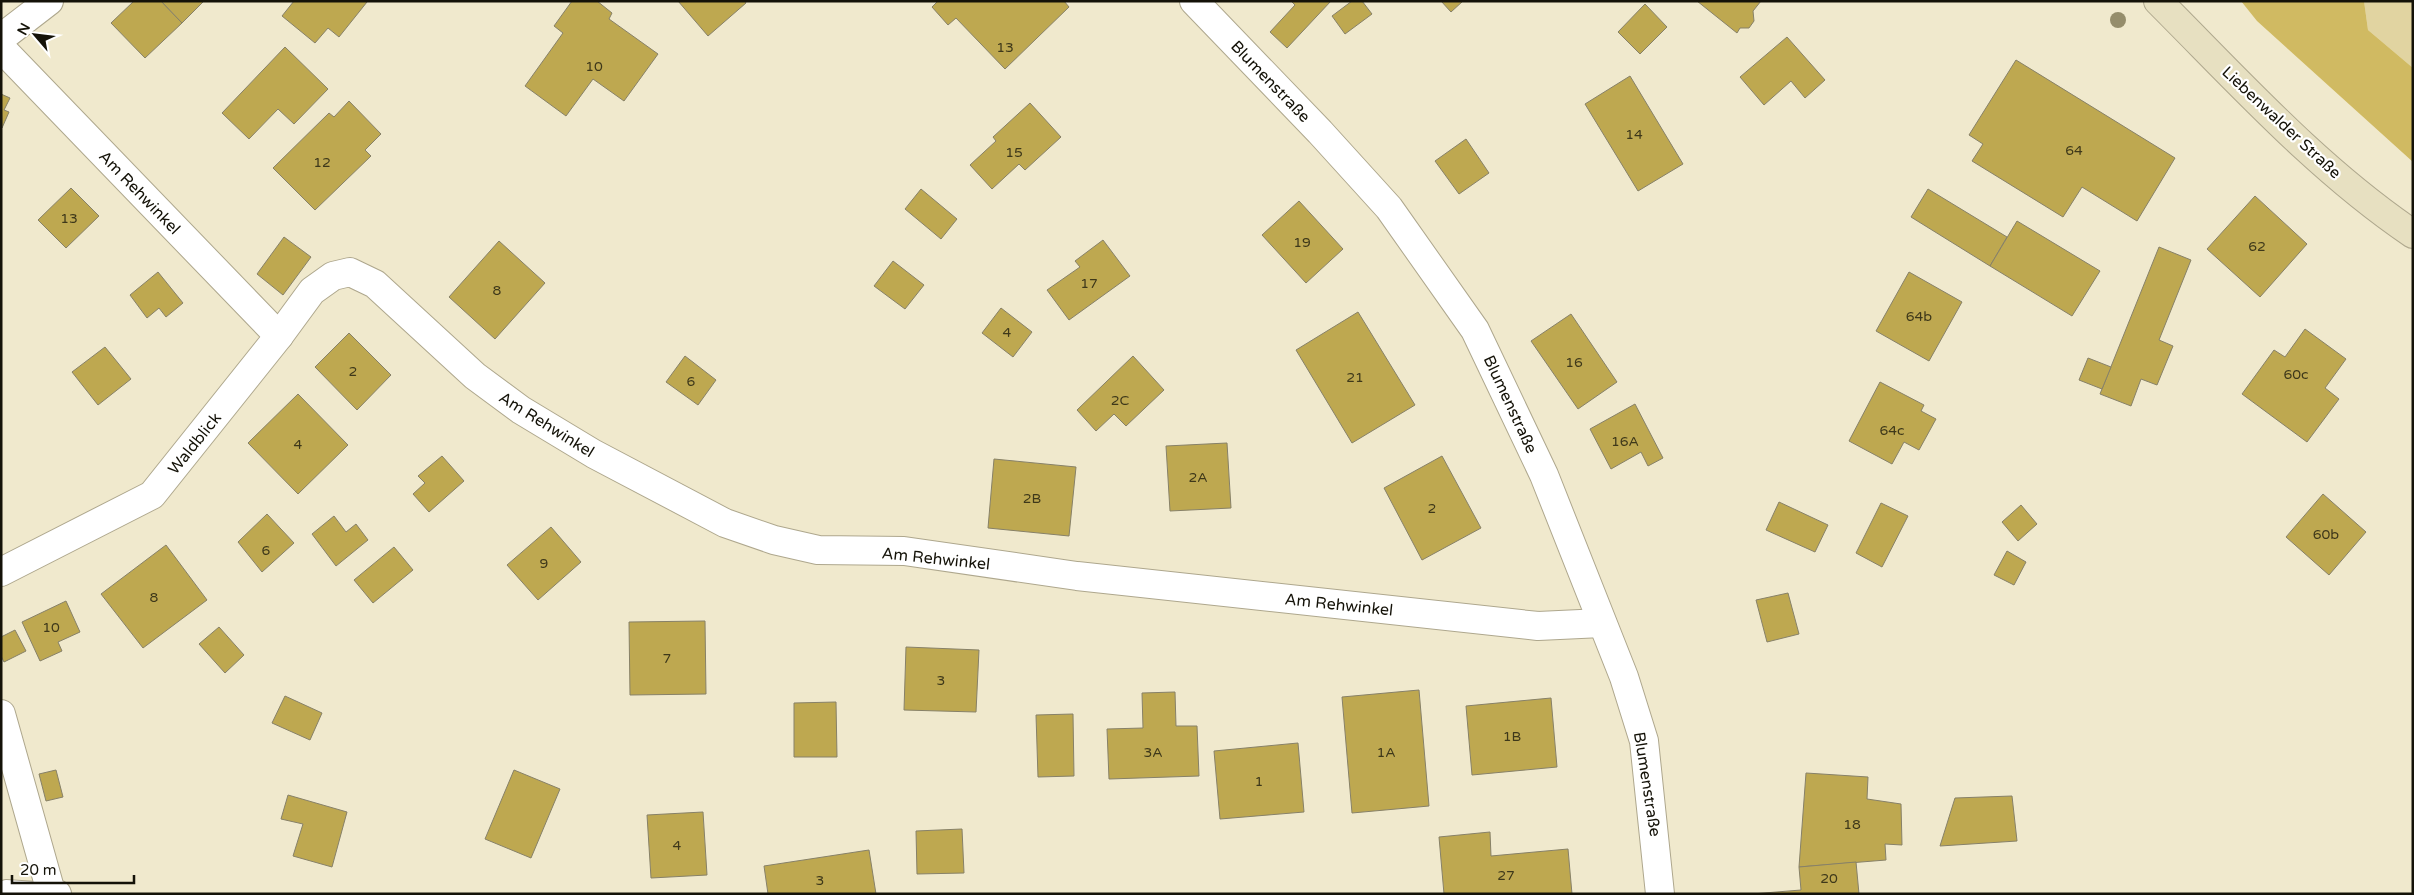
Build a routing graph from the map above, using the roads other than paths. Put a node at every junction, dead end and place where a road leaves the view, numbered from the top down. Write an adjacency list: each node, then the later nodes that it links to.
1 (49, 1): 4 (street)
2 (1194, 1): 10 (street, Blumenstraße)
3 (2158, 1): 6 (main road, Liebenwalder Straße)
4 (1, 38)
5 (1, 48): 8 (street, Am Rehwinkel)
6 (2413, 234)
7 (350, 272): 8 (street, Waldblick); 10 (street, Am Rehwinkel)
8 (279, 336): 9 (street, Waldblick)
9 (1, 572)
10 (1602, 623): 14 (street, Blumenstraße)
11 (1, 714): 13 (street)
12 (1, 891): 13 (lane)
13 (54, 893)
14 (1660, 894)

